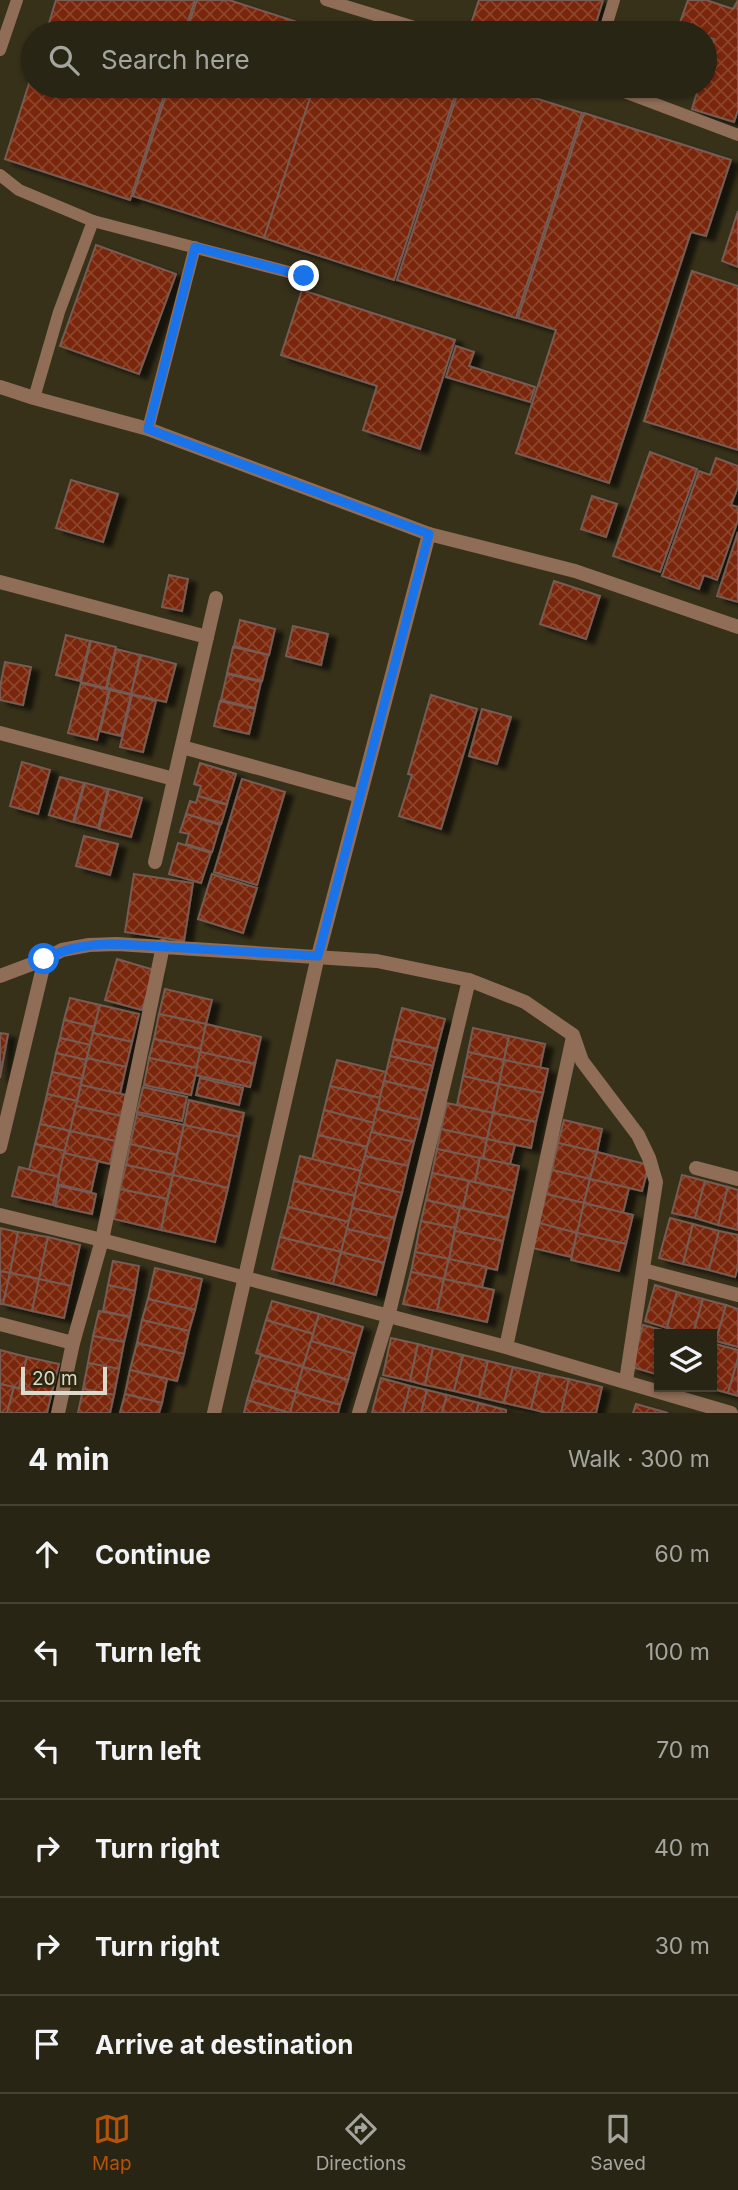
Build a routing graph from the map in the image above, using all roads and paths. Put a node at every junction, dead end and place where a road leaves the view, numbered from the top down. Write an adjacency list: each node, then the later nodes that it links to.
1 (17, 0): 6 (lane)
2 (326, 0): 4 (lane)
3 (614, 0): 5 (lane)
4 (395, 21)
5 (608, 21)
6 (0, 50)
7 (640, 98): 8 (lane)
8 (738, 135)
9 (0, 175): 10 (lane)
10 (93, 221): 11 (lane); 14 (lane)
11 (195, 247): 12 (lane); 15 (lane)
12 (304, 276)
13 (0, 387): 14 (street)
14 (34, 398): 15 (street)
15 (148, 429): 16 (street)
16 (429, 534): 19 (street); 24 (street)
17 (0, 582): 20 (street)
18 (216, 598): 20 (street)
19 (738, 627)
20 (207, 637): 22 (street)
21 (0, 733): 23 (street)
22 (182, 747): 23 (street); 24 (street)
23 (174, 779): 25 (street)
24 (360, 796): 27 (street)
25 (155, 862)
26 (163, 946): 27 (street); 28 (street); 36 (street)
27 (318, 956): 30 (street); 38 (street)
28 (44, 959): 29 (street); 32 (street)
29 (0, 976)
30 (469, 980): 31 (street); 40 (street)
31 (573, 1035): 37 (street); 43 (street)
32 (0, 1147)
33 (696, 1168): 34 (street)
34 (738, 1179)
35 (0, 1215): 36 (street)
36 (102, 1240): 38 (street); 42 (street)
37 (643, 1270): 39 (street); 44 (street)
38 (245, 1278): 40 (street); 47 (street)
39 (738, 1295)
40 (388, 1317): 43 (street); 48 (street)
41 (0, 1324): 42 (street)
42 (73, 1343): 46 (street)
43 (506, 1347): 44 (street)
44 (626, 1381): 45 (street)
45 (702, 1409): 49 (street)
46 (58, 1413)
47 (214, 1413)
48 (359, 1413)
49 (731, 1413)

